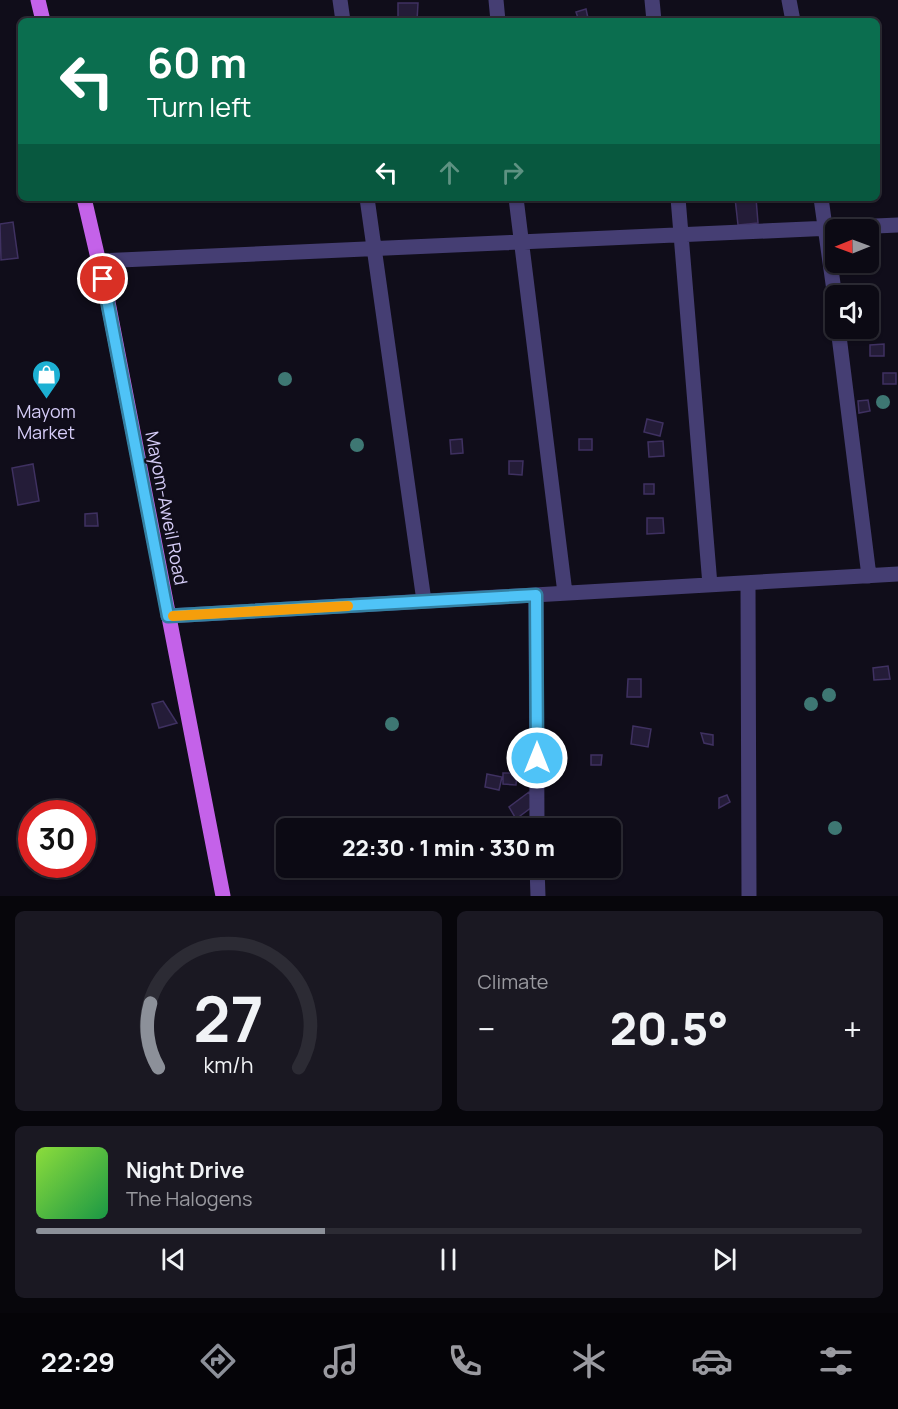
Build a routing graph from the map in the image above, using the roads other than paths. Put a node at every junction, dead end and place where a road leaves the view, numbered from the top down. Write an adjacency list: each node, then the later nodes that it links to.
1 (38, 0): 6 (main road)
2 (340, 0): 7 (street)
3 (495, 0): 8 (street)
4 (652, 0): 9 (street)
5 (789, 0): 10 (street)
6 (42, 18)
7 (343, 18)
8 (498, 18)
9 (654, 18)
10 (792, 18)
11 (85, 201): 23 (main road, Mayom-Aweil Road)
12 (367, 201): 22 (street)
13 (516, 201): 21 (street)
14 (678, 201): 20 (street)
15 (822, 201): 16 (street)
16 (825, 222)
17 (898, 225): 18 (street)
18 (879, 226)
19 (825, 228): 20 (street)
20 (682, 234): 21 (street); 28 (street)
21 (521, 242): 22 (street); 29 (street)
22 (374, 248): 23 (street); 31 (street)
23 (98, 261): 32 (main road, Mayom-Aweil Road)
24 (839, 339): 26 (street)
25 (898, 574): 26 (street)
26 (869, 576): 27 (street)
27 (748, 583): 28 (street); 37 (street)
28 (710, 585): 29 (street)
29 (565, 593): 30 (street)
30 (536, 595): 31 (street); 33 (street)
31 (424, 601): 32 (street)
32 (168, 616): 35 (main road, Mayom-Aweil Road)
33 (537, 818)
34 (537, 878): 36 (street)
35 (223, 896)
36 (538, 896)
37 (749, 896)

